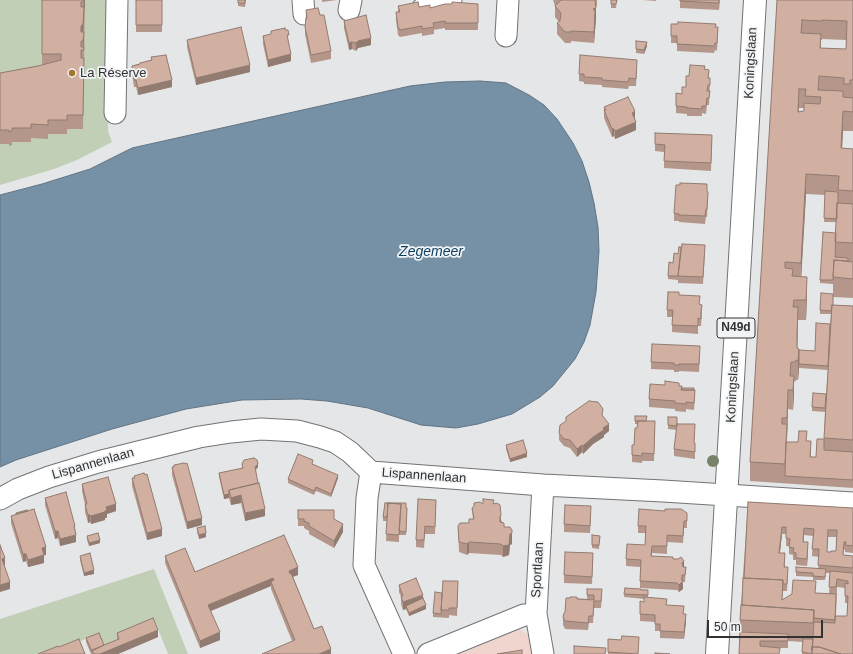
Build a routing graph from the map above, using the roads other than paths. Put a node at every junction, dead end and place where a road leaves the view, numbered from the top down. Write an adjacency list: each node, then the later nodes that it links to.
1 (117, 0): 7 (street)
2 (450, 0): 5 (street)
3 (508, 0): 6 (street)
4 (754, 1): 10 (main road, Koningslaan / N49d)
5 (422, 9)
6 (506, 36)
7 (116, 113)
8 (371, 472): 9 (street, Lispannenlaan); 11 (street, Lispannenlaan); 14 (street)
9 (543, 485): 10 (street, Lispannenlaan); 13 (street, Sportlaan)
10 (726, 495): 12 (street, Lispannenlaan); 17 (main road, Koningslaan / N49d)
11 (0, 499)
12 (853, 503)
13 (536, 614): 15 (street); 16 (street, Sportlaan)
14 (404, 654)
15 (428, 654)
16 (543, 654)
17 (717, 654)

